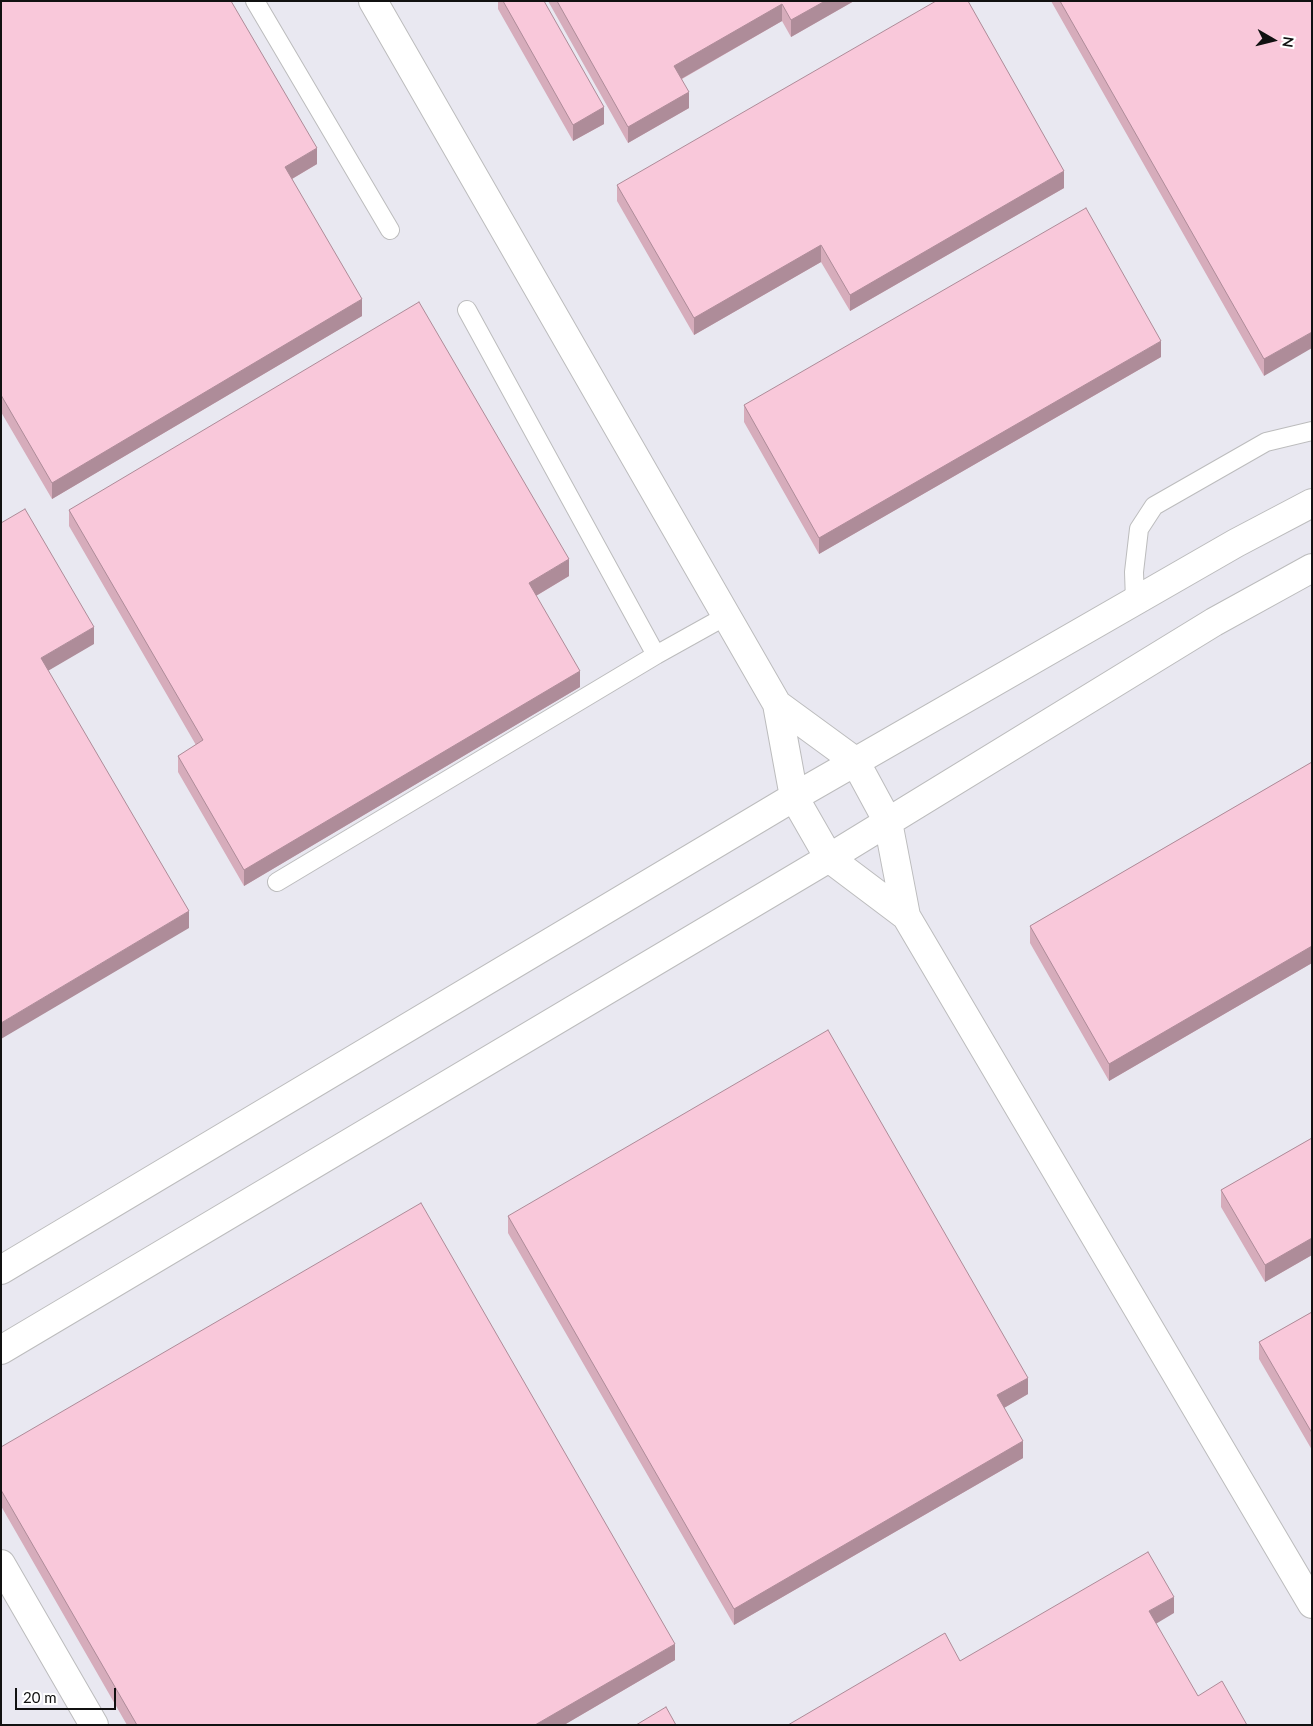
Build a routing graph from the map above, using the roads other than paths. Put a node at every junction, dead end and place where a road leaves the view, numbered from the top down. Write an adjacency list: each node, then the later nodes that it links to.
1 (255, 1): 3 (lane)
2 (374, 1): 9 (street)
3 (390, 230)
4 (467, 310): 10 (lane)
5 (1312, 431): 8 (lane)
6 (1312, 503): 8 (street)
7 (1312, 568): 14 (street)
8 (1134, 601): 12 (street)
9 (726, 616): 10 (lane); 11 (street)
10 (656, 655): 16 (lane)
11 (777, 704): 12 (street); 13 (street)
12 (855, 761): 13 (street); 14 (street)
13 (794, 797): 15 (street); 18 (street)
14 (888, 822): 15 (street); 17 (street)
15 (828, 858): 17 (street); 19 (street)
16 (277, 882)
17 (906, 916): 21 (street)
18 (1, 1270)
19 (1, 1350)
20 (1, 1564): 22 (street)
21 (1312, 1604)
22 (94, 1725)

